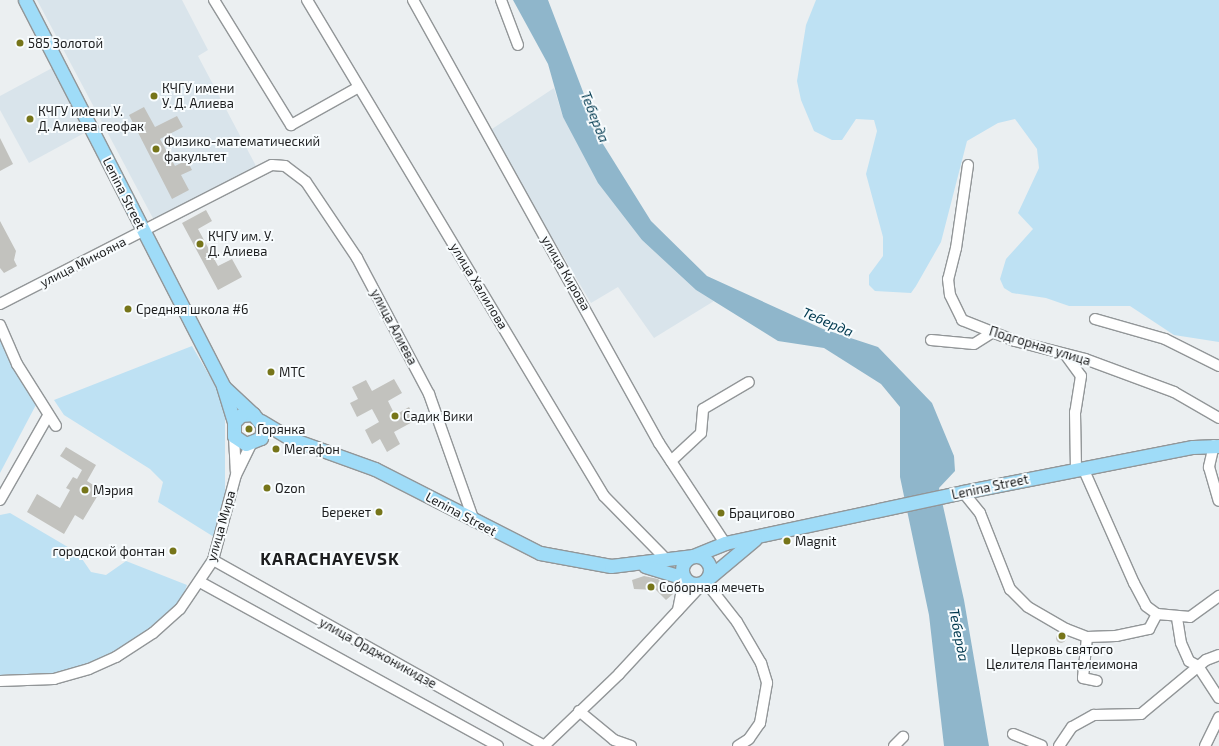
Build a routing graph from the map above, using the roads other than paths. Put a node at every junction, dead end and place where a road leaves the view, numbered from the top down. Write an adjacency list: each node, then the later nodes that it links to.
1 (25, 0): 10 (main road, Lenina Street)
2 (214, 0): 7 (street)
3 (307, 0): 7 (street, улица Халилова)
4 (413, 0): 29 (street, улица Кирова)
5 (501, 0): 6 (street)
6 (518, 45)
7 (357, 88): 40 (street, улица Халилова)
8 (272, 165): 10 (street, улица Микояна); 35 (street, улица Алиева)
9 (968, 165): 14 (street, Подгорная улица)
10 (144, 231): 11 (street, улица Микояна); 19 (main road, Lenina Street)
11 (0, 304)
12 (1095, 319): 17 (street)
13 (0, 325): 20 (street)
14 (993, 332): 15 (street); 16 (street, Подгорная улица)
15 (931, 340)
16 (1065, 354): 22 (street, Подгорная улица); 30 (street)
17 (1219, 366)
18 (749, 382): 29 (street)
19 (223, 386): 21 (main road, Lenina Street); 23 (main road, Lenina Street)
20 (48, 416): 24 (street); 33 (street)
21 (257, 418): 23 (main road); 26 (main road, Lenina Street); 27 (main road)
22 (1219, 418)
23 (234, 422): 25 (main road)
24 (56, 426)
25 (234, 436): 27 (main road); 31 (street, улица Мира)
26 (289, 438): 27 (main road, Lenina Street); 35 (main road, Lenina Street)
27 (254, 443): 31 (street, улица Мира)
28 (1216, 446): 30 (main road, Lenina Street); 34 (street)
29 (671, 461): 37 (street, улица Кирова)
30 (1080, 468): 32 (main road, Lenina Street); 47 (street)
31 (236, 475): 39 (street, улица Мира)
32 (957, 493): 36 (main road, Lenina Street); 49 (street)
33 (0, 500)
34 (1219, 501)
35 (474, 520): 41 (main road, Lenina Street)
36 (762, 534): 37 (main road, Lenina Street); 43 (main road, Lenina Street)
37 (725, 543): 38 (main road, Lenina Street)
38 (693, 556): 40 (main road, Lenina Street); 42 (main road); 43 (main road)
39 (213, 560): 44 (street, улица Мира); 60 (street, улица Орджоникидзе)
40 (667, 560): 41 (main road, Lenina Street)
41 (639, 565): 42 (main road, Lenina Street)
42 (684, 578): 43 (main road); 46 (street)
43 (705, 581): 46 (street, улица Орджоникидзе); 62 (street)
44 (200, 582): 52 (street, улица Мира); 59 (street, улица Орджоникидзе)
45 (1219, 596): 48 (street)
46 (677, 614): 55 (street, улица Орджоникидзе)
47 (1157, 614): 48 (street); 49 (street)
48 (1177, 618): 51 (street)
49 (1087, 637): 53 (street)
50 (1219, 656): 51 (street)
51 (1198, 666): 54 (street); 65 (street)
52 (0, 680)
53 (1097, 681)
54 (1219, 698)
55 (579, 711): 60 (street, улица Орджоникидзе); 61 (street)
56 (1219, 717): 66 (street)
57 (1013, 734): 64 (street)
58 (903, 737): 63 (street)
59 (498, 746)
60 (544, 746)
61 (630, 746)
62 (738, 746)
63 (894, 746)
64 (1042, 746)
65 (1059, 746)
66 (1204, 746)

